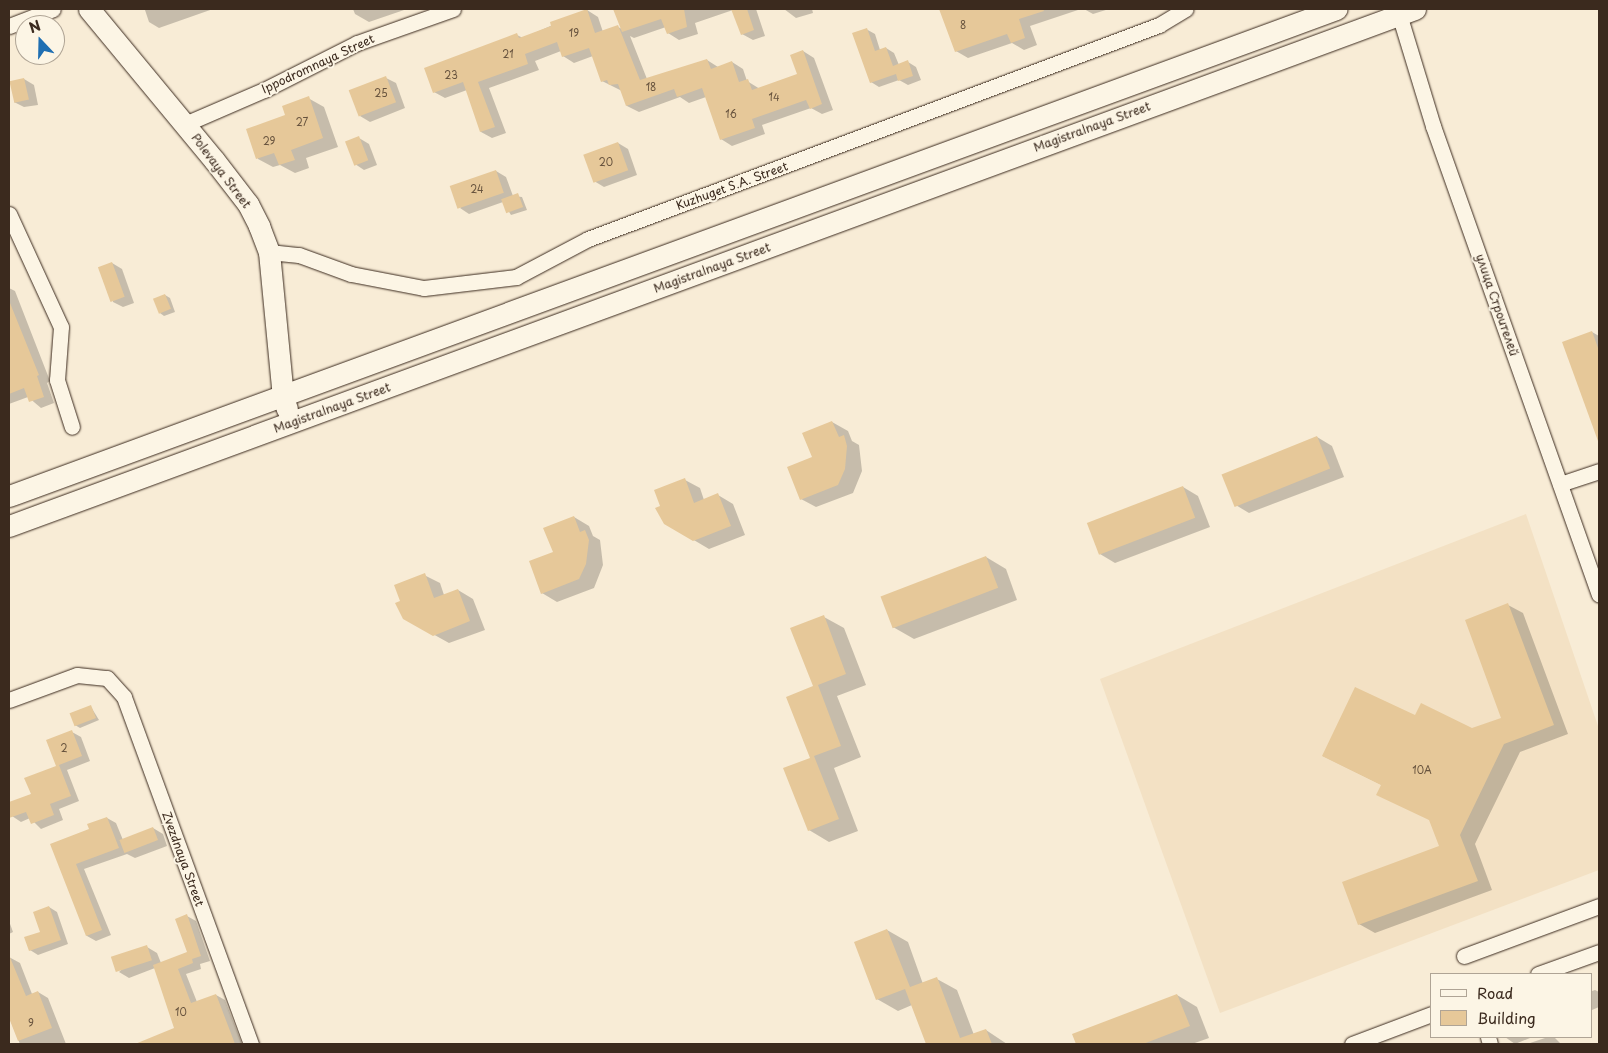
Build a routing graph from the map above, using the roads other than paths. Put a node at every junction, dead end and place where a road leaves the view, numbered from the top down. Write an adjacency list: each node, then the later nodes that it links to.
1 (53, 9): 7 (street)
2 (89, 9): 8 (main road, Polevaya Street)
3 (453, 9): 8 (street, Ippodromnaya Street)
4 (1186, 9): 11 (street, Kuzhuget S.A. Street)
5 (1336, 9): 12 (main road)
6 (1407, 12): 13 (main road, Magistralnaya Street); 16 (street, улица Строителей)
7 (9, 26)
8 (185, 124): 11 (main road, Polevaya Street)
9 (9, 214): 10 (street)
10 (14, 242): 14 (street)
11 (269, 252): 12 (main road, Polevaya Street)
12 (283, 397): 13 (main road, Polevaya Street); 17 (main road)
13 (292, 423): 18 (main road, Magistralnaya Street)
14 (72, 427)
15 (1599, 471): 16 (street)
16 (1560, 484): 19 (street, улица Строителей)
17 (9, 496)
18 (9, 526)
19 (1599, 594)
20 (9, 700): 26 (street, Zvezdnaya Street)
21 (1599, 906): 23 (street)
22 (1599, 952): 24 (street)
23 (1464, 956)
24 (1541, 973)
25 (1430, 1015): 27 (street)
26 (252, 1044)
27 (1352, 1044)

